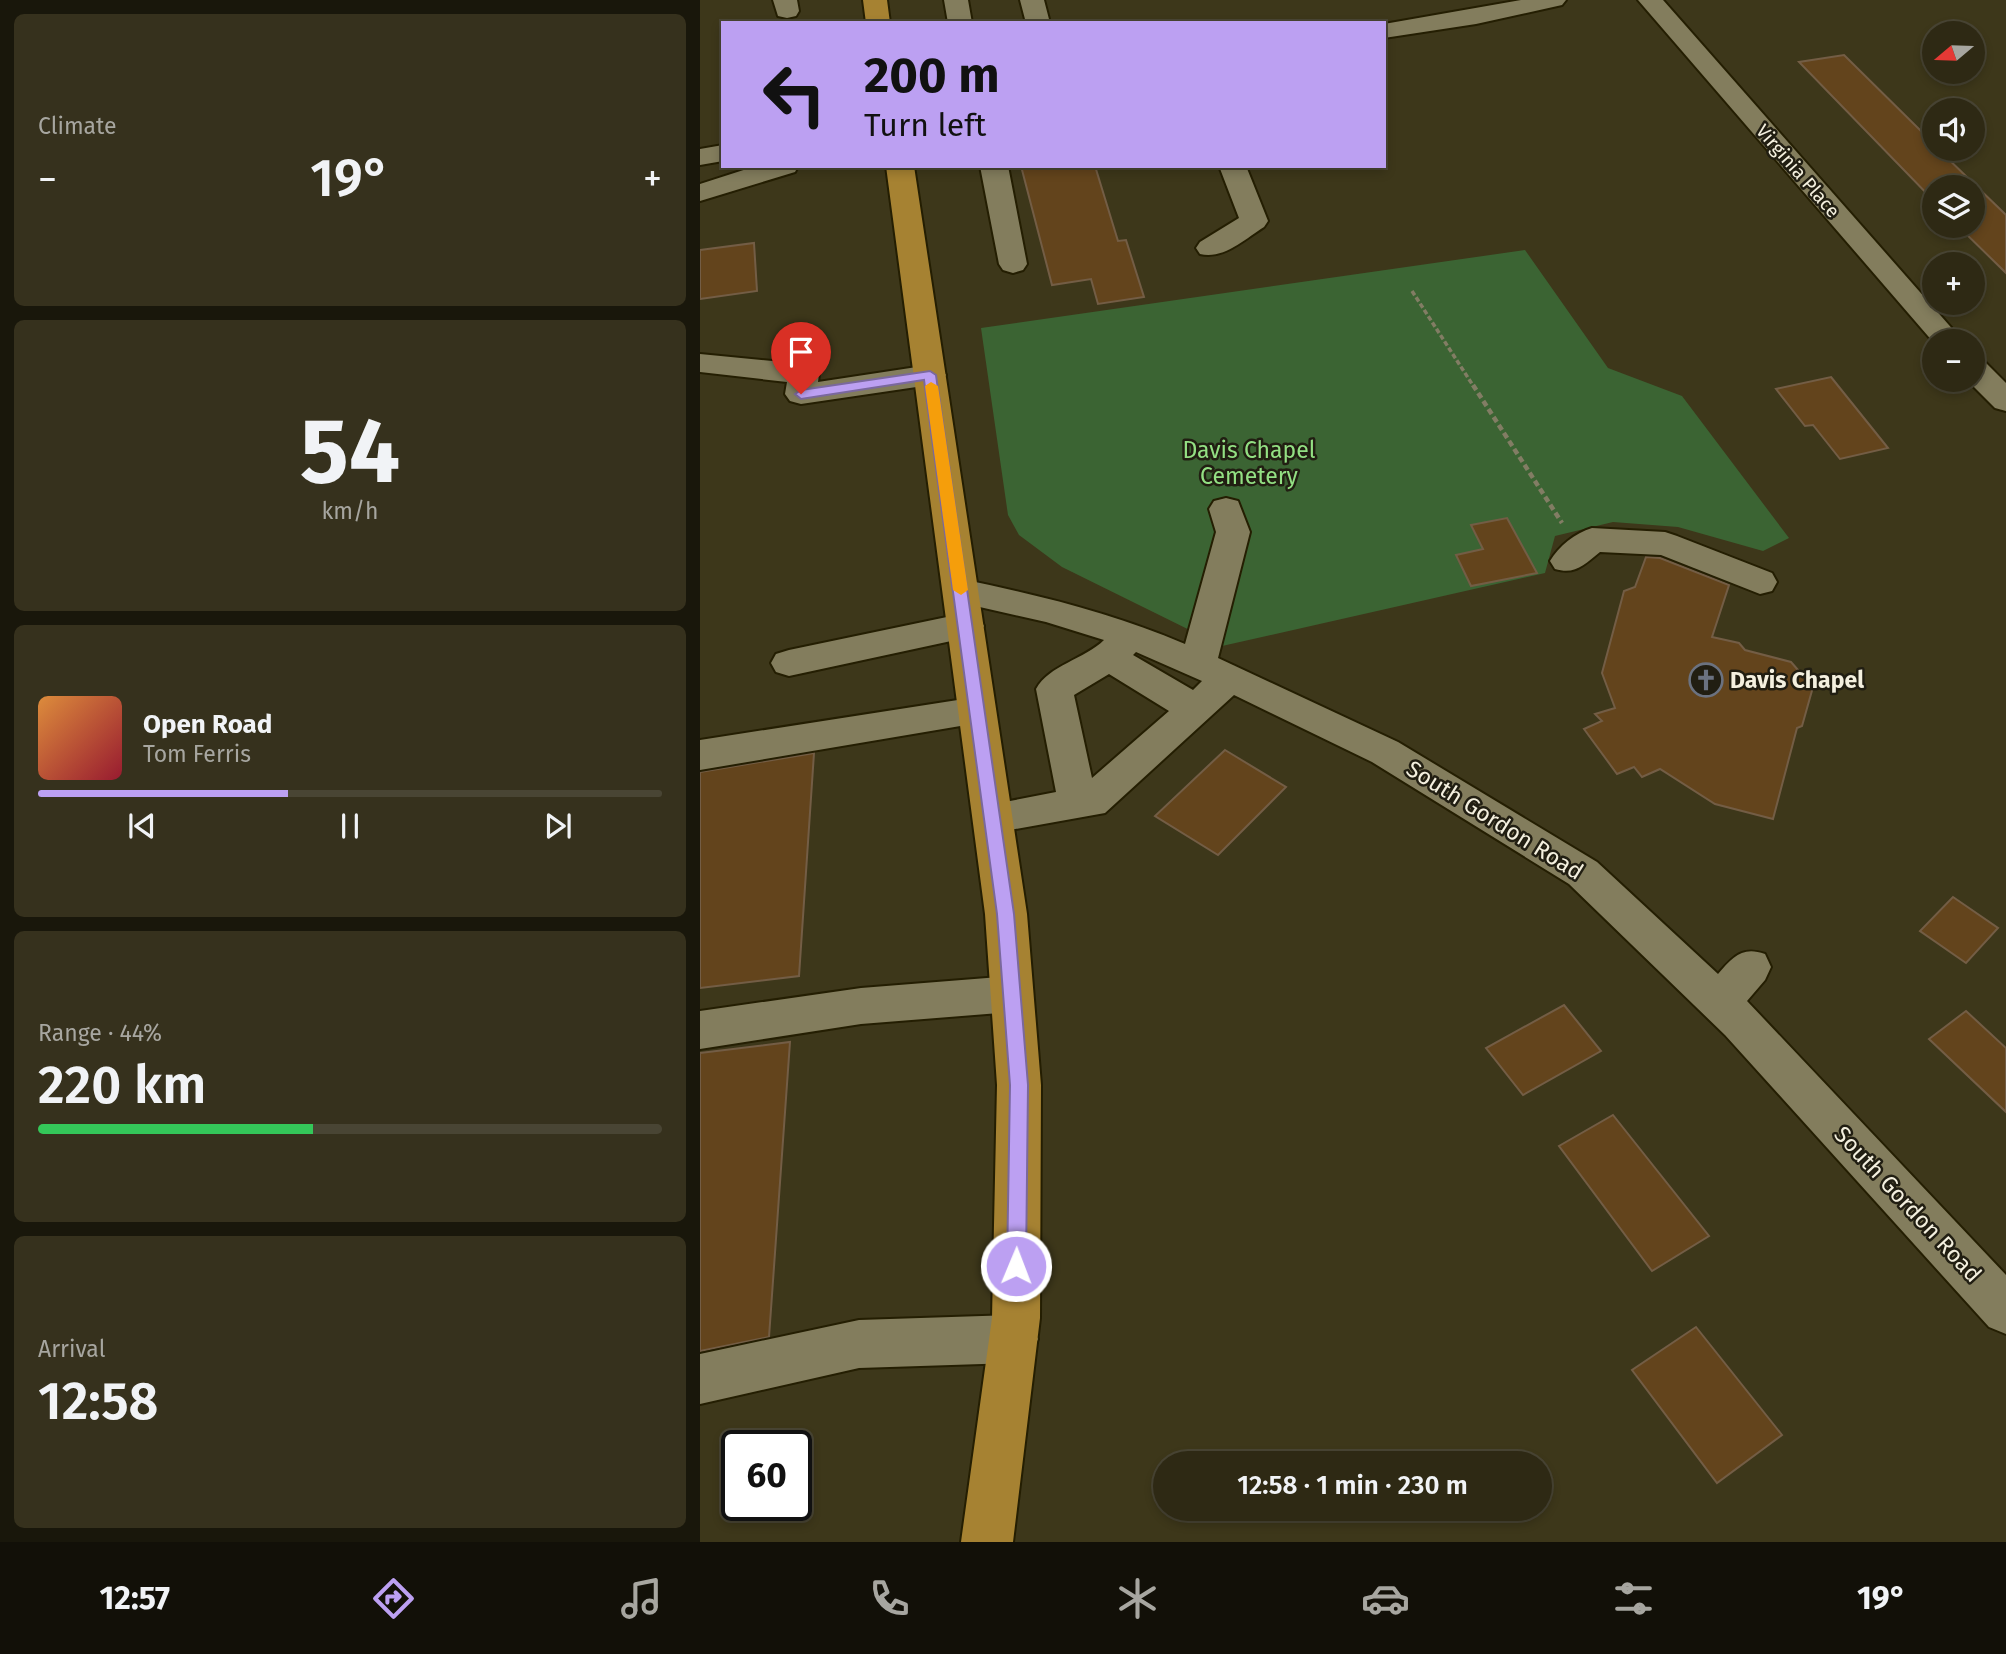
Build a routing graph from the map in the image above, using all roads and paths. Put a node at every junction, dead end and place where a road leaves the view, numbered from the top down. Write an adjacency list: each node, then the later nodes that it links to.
1 (875, 0): 6 (main road)
2 (956, 0): 7 (street)
3 (1032, 0): 8 (street)
4 (1554, 0): 9 (street)
5 (1650, 0): 20 (street, Virginia Place)
6 (878, 21)
7 (960, 21)
8 (1037, 21)
9 (1386, 31)
10 (721, 153): 11 (street)
11 (700, 157)
12 (779, 168): 16 (street)
13 (900, 168): 22 (main road)
14 (994, 168): 18 (street)
15 (1233, 168): 17 (street)
16 (700, 193)
17 (1210, 248)
18 (1013, 264)
19 (1412, 291): 26 (path)
20 (1936, 329)
21 (700, 363): 22 (street)
22 (930, 375): 28 (main road)
23 (1985, 379): 24 (street)
24 (2006, 401)
25 (1226, 509): 32 (street)
26 (1573, 556): 27 (street)
27 (1760, 582)
28 (963, 609): 29 (street, South Gordon Road); 30 (street); 34 (main road)
29 (1120, 646): 32 (street, South Gordon Road); 33 (street); 36 (street)
30 (789, 663)
31 (1291, 673): 32 (street)
32 (1226, 677): 33 (street); 40 (street, South Gordon Road)
33 (1195, 709): 36 (street)
34 (977, 711): 35 (street); 37 (main road)
35 (700, 755)
36 (1078, 804): 37 (street)
37 (993, 818): 39 (main road)
38 (1750, 967): 40 (street)
39 (1012, 993): 41 (street); 43 (main road)
40 (1719, 1002): 42 (street, South Gordon Road)
41 (700, 1030)
42 (2006, 1310)
43 (1013, 1339): 44 (street); 45 (main road)
44 (700, 1379)
45 (987, 1542)

